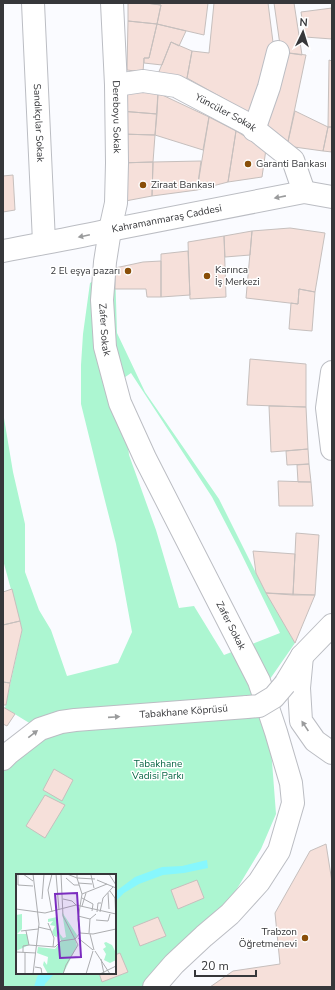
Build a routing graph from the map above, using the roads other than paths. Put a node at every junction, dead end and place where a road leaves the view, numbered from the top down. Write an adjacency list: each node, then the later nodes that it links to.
1 (33, 3): 9 (street, Sandıkçılar Sokak)
2 (112, 3): 4 (street, Dereboyu Sokak)
3 (278, 52): 5 (street)
4 (116, 85): 5 (street, Yüncüler Sokak); 8 (street, Dereboyu Sokak)
5 (254, 130): 6 (street, Yüncüler Sokak)
6 (304, 192): 7 (street, Kahramanmaraş Caddesi); 8 (street, Kahramanmaraş Caddesi, one-way to 8)
7 (332, 197)
8 (110, 230): 9 (street, Kahramanmaraş Caddesi, one-way to 9); 17 (street, Zafer Sokak)
9 (44, 242): 10 (street, Kahramanmaraş Caddesi)
10 (3, 251)
11 (332, 372): 12 (street)
12 (332, 449)
13 (332, 626): 14 (street, Tabakhane Köprüsü)
14 (302, 656): 15 (street, one-way to 14); 16 (street, Tabakhane Köprüsü, one-way to 14, bridge)
15 (332, 753)
16 (3, 759)
17 (154, 987)

